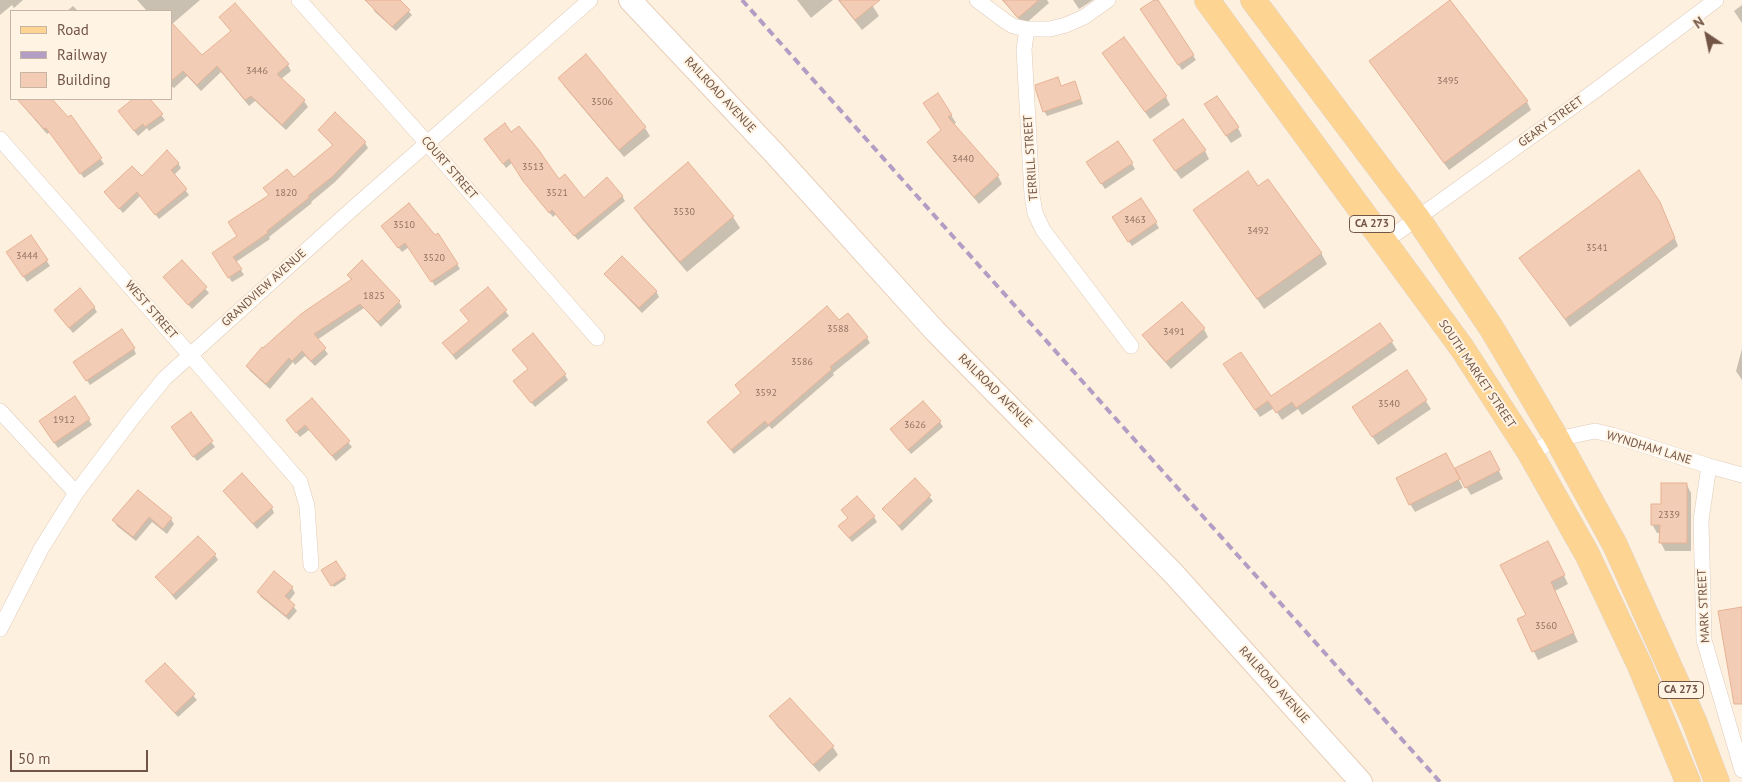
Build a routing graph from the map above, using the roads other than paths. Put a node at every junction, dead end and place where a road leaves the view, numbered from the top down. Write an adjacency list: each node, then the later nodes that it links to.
1 (299, 0): 11 (street, COURT STREET)
2 (590, 0): 11 (street, GRANDVIEW AVENUE)
3 (630, 0): 26 (main road, RAILROAD AVENUE)
4 (977, 0): 9 (street)
5 (1108, 0): 9 (street)
6 (1207, 0): 13 (main road, SOUTH MARKET STREET / CA 273)
7 (1253, 0): 12 (main road, CA 273)
8 (1716, 0): 12 (street, GEARY STREET)
9 (1027, 29): 15 (street, TERRILL STREET)
10 (0, 139): 16 (street, WEST STREET)
11 (428, 143): 14 (street, COURT STREET); 16 (street, GRANDVIEW AVENUE)
12 (1418, 219): 13 (street, GEARY STREET); 18 (main road, CA 273)
13 (1384, 242): 19 (main road, SOUTH MARKET STREET / CA 273)
14 (597, 338)
15 (1131, 346)
16 (190, 354): 22 (street, GRANDVIEW AVENUE); 23 (street, WEST STREET)
17 (0, 411): 22 (street)
18 (1557, 439): 19 (street, WYNDHAM LANE); 20 (street, WYNDHAM LANE); 28 (main road, CA 273)
19 (1530, 453): 27 (main road, SOUTH MARKET STREET / CA 273)
20 (1709, 466): 21 (street, WYNDHAM LANE); 25 (street, MARK STREET)
21 (1742, 475)
22 (76, 493): 24 (street, GRANDVIEW AVENUE)
23 (311, 565)
24 (0, 628)
25 (1742, 770)
26 (1361, 782)
27 (1688, 782)
28 (1717, 782)

